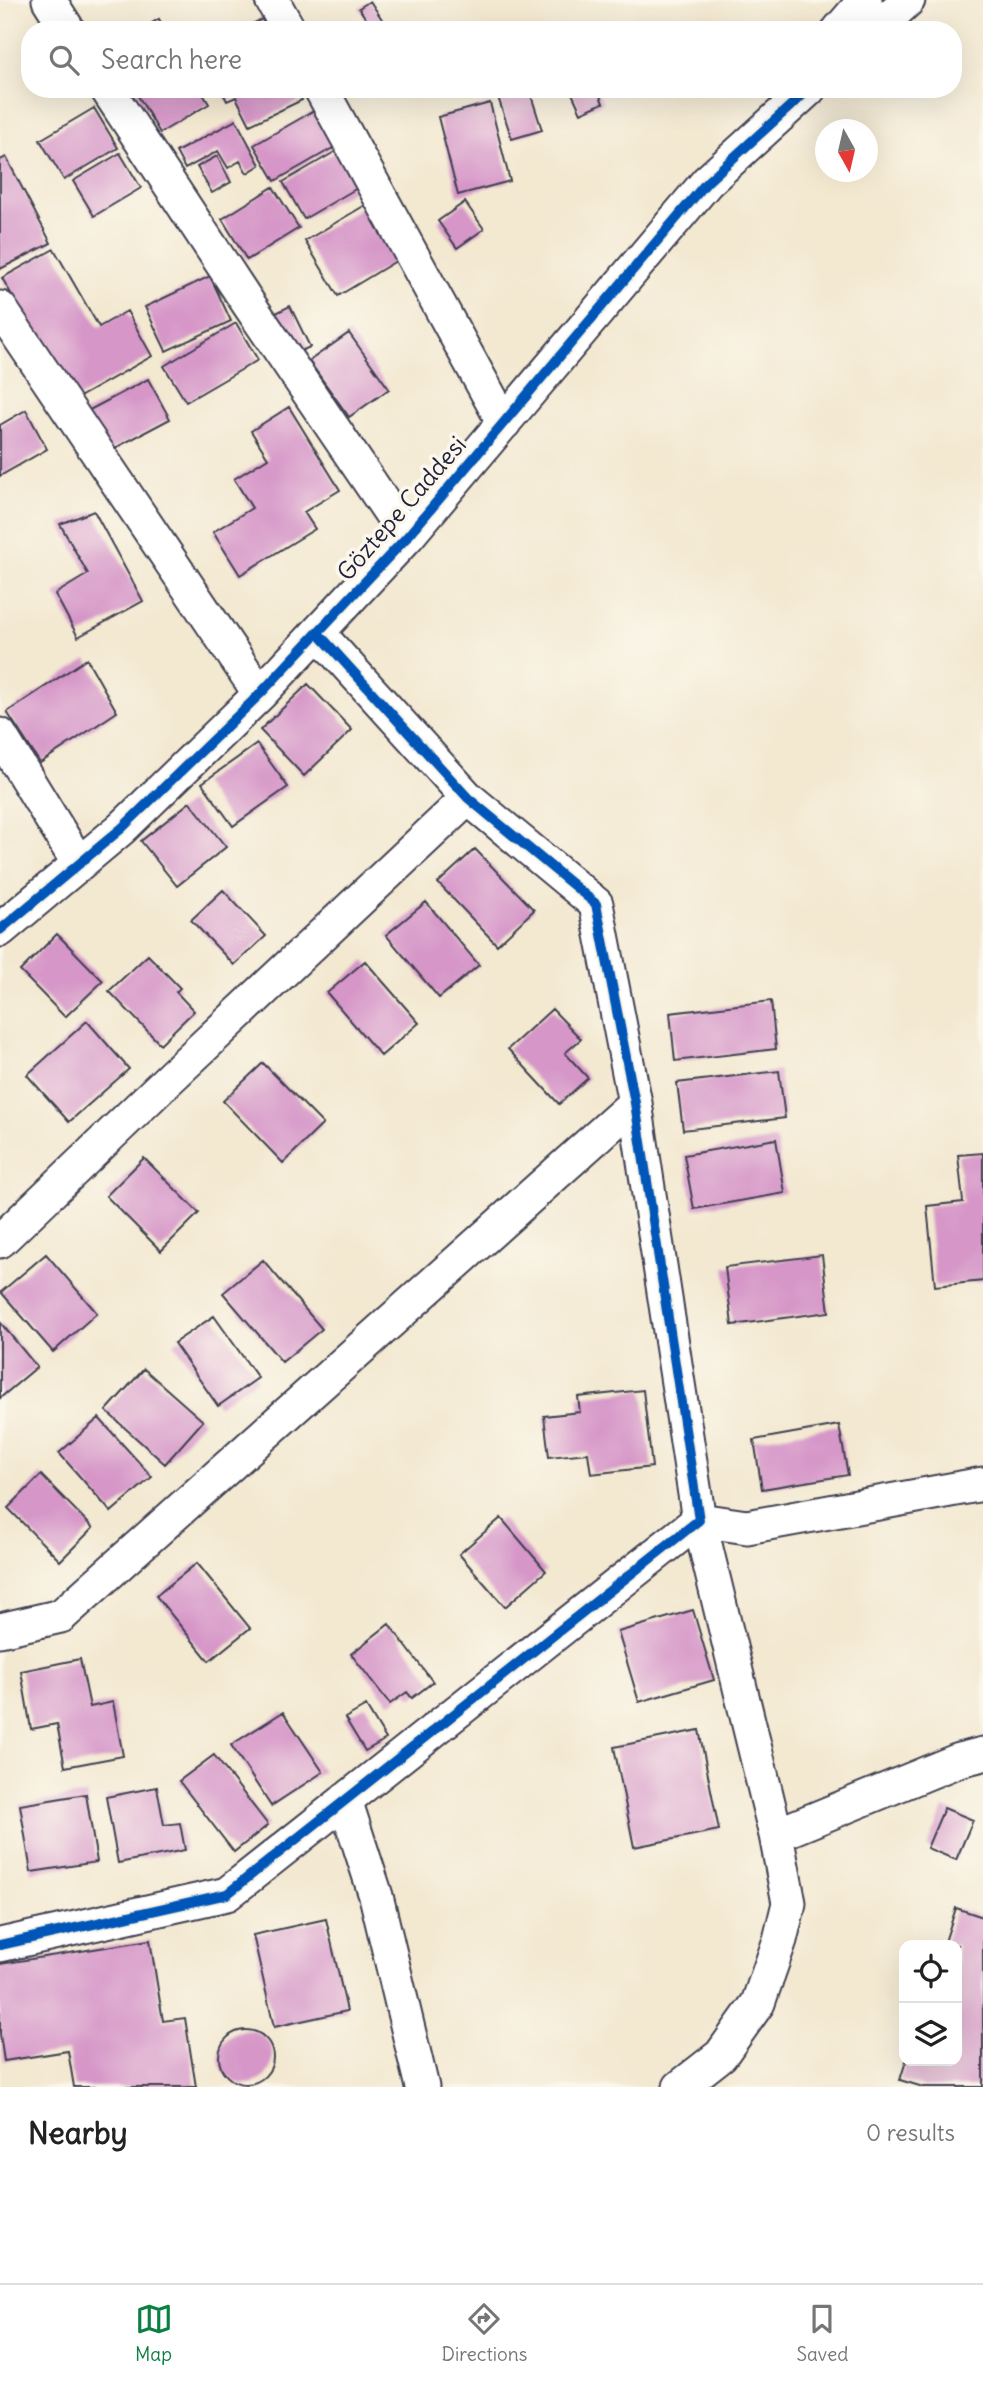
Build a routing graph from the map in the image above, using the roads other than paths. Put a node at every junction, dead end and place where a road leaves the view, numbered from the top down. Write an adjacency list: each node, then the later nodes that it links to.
1 (49, 0): 5 (street)
2 (272, 0): 6 (street)
3 (865, 0): 7 (street)
4 (908, 0): 8 (street)
5 (62, 21)
6 (284, 21)
7 (847, 21)
8 (885, 21)
9 (113, 98): 16 (street)
10 (326, 98): 15 (street)
11 (780, 98): 13 (street)
12 (799, 98): 13 (street, Göztepe Caddesi)
13 (707, 182): 15 (street, Göztepe Caddesi)
14 (0, 307): 18 (street)
15 (504, 423): 16 (street, Göztepe Caddesi)
16 (407, 537): 17 (street, Göztepe Caddesi)
17 (318, 633): 18 (street, Göztepe Caddesi); 20 (street)
18 (260, 694): 21 (street, Göztepe Caddesi)
19 (0, 735): 21 (street)
20 (468, 799): 23 (street); 24 (street)
21 (79, 864): 22 (street, Göztepe Caddesi)
22 (0, 930)
23 (635, 1103): 26 (street); 27 (street)
24 (0, 1241)
25 (983, 1484): 26 (street)
26 (699, 1520): 29 (street); 30 (street)
27 (0, 1630)
28 (983, 1754): 30 (street)
29 (345, 1800): 31 (street); 32 (street)
30 (776, 1835): 33 (street)
31 (0, 1945)
32 (422, 2087)
33 (680, 2087)

